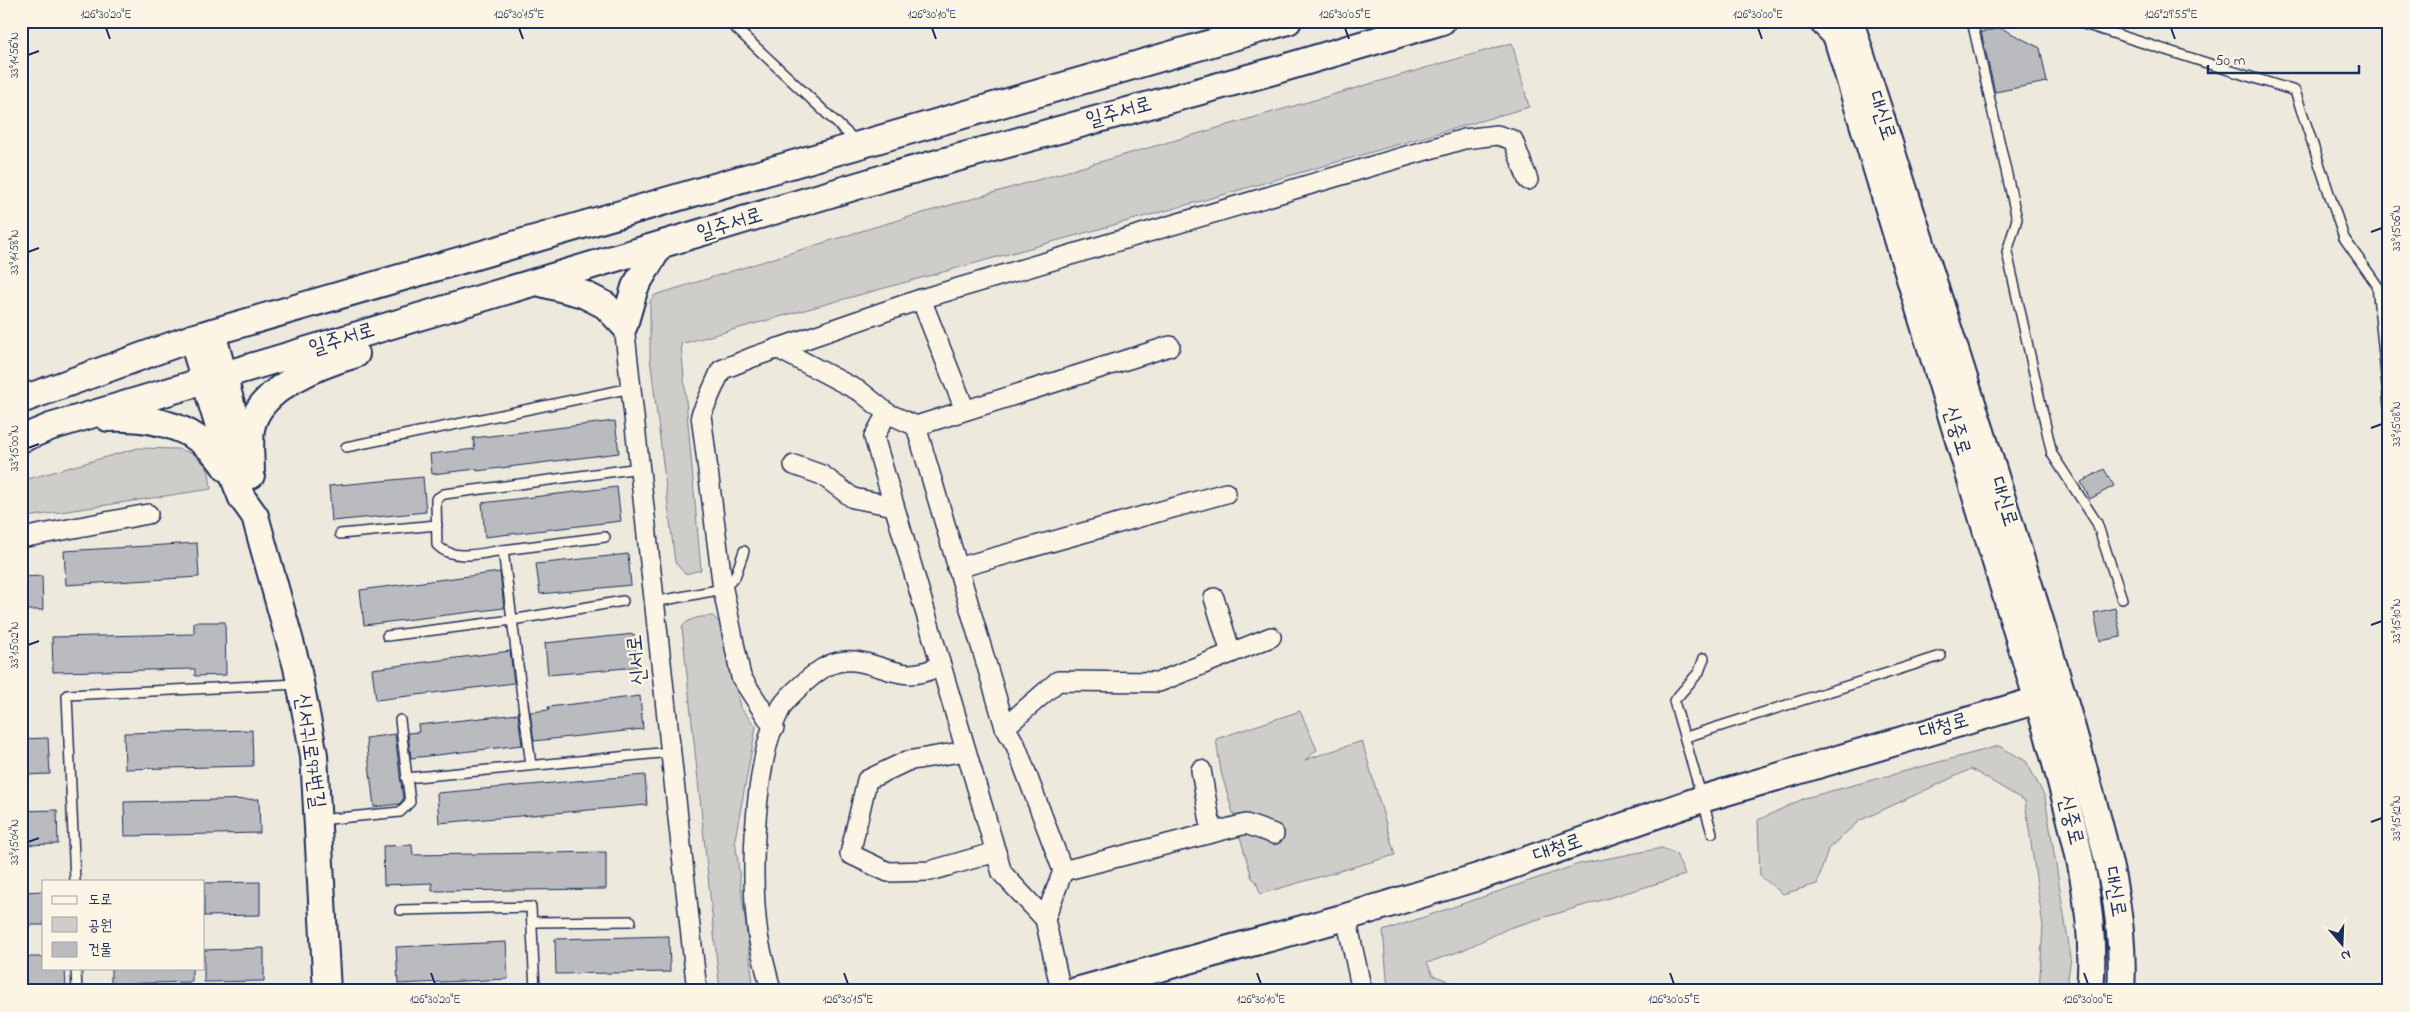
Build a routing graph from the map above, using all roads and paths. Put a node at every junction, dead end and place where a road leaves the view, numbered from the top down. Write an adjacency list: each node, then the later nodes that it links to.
1 (728, 21): 7 (lane)
2 (1288, 21): 7 (main road, 일주서로)
3 (1442, 21): 9 (main road, 일주서로)
4 (1972, 21): 42 (lane)
5 (2084, 21): 20 (lane)
6 (1842, 26): 53 (main road, 대신로)
7 (859, 144): 14 (main road, 일주서로)
8 (1528, 180): 11 (street)
9 (659, 247): 10 (main road, 일주서로); 13 (main road)
10 (536, 282): 12 (main road, 일주서로); 13 (main road)
11 (921, 299): 16 (street); 21 (street)
12 (403, 322): 17 (main road, 일주서로); 29 (main road)
13 (624, 325): 18 (street, 신서로)
14 (202, 335): 17 (main road, 신서귀로97번길); 19 (main road, 일주서로)
15 (1170, 346): 21 (street)
16 (778, 348): 22 (street); 40 (street)
17 (215, 379): 24 (main road, 일주서로); 29 (main road, 신서귀로97번길)
18 (631, 388): 26 (lane); 28 (street, 신서로)
19 (21, 400)
20 (2389, 406)
21 (965, 410): 23 (street)
22 (887, 413): 23 (street); 31 (street)
23 (916, 426): 39 (street)
24 (50, 428): 25 (main road, 일주서로); 29 (main road)
25 (21, 439)
26 (346, 447)
27 (794, 464): 31 (street)
28 (640, 468): 33 (lane); 44 (street, 신서로)
29 (243, 479): 52 (main road, 신서귀로97번길)
30 (1226, 493): 39 (street)
31 (894, 506): 51 (street)
32 (148, 514): 36 (street)
33 (437, 525): 34 (lane); 37 (lane)
34 (340, 534)
35 (605, 537): 37 (lane)
36 (21, 538)
37 (503, 550): 45 (lane)
38 (744, 552): 40 (lane)
39 (957, 568): 55 (street)
40 (723, 589): 44 (lane); 56 (street)
41 (1214, 598): 48 (street)
42 (2122, 599)
43 (623, 601): 45 (lane)
44 (654, 602): 59 (street, 신서로)
45 (512, 620): 46 (lane); 60 (lane)
46 (387, 636)
47 (1271, 638): 48 (street)
48 (1231, 653): 55 (street)
49 (1941, 656): 57 (lane)
50 (1704, 658): 57 (lane)
51 (941, 666): 56 (street); 58 (street)
52 (300, 684): 64 (main road, 신서귀로97번길); 70 (lane)
53 (2050, 696): 63 (main road, 대청로); 85 (main road, 신중로); 86 (main road, 대신로)
54 (400, 720): 62 (lane)
55 (1005, 727): 69 (street)
56 (774, 728): 81 (street)
57 (1686, 737): 63 (lane)
58 (966, 751): 68 (street); 68 (street)
59 (670, 752): 60 (lane); 80 (street, 신서로)
60 (531, 765): 62 (lane)
61 (1201, 770): 65 (street)
62 (406, 778): 64 (lane)
63 (1702, 799): 66 (lane); 72 (main road, 대청로)
64 (319, 820): 78 (main road, 신서귀로97번길)
65 (1212, 833): 67 (street); 69 (street)
66 (1712, 833)
67 (1274, 834)
68 (996, 852): 73 (street)
69 (1063, 871): 73 (street)
70 (75, 880)
71 (400, 910): 75 (lane)
72 (1346, 917): 83 (main road, 대청로); 84 (street)
73 (1046, 919): 82 (street)
74 (631, 921): 75 (lane)
75 (532, 922): 79 (lane)
76 (76, 970): 77 (lane)
77 (77, 991)
78 (327, 991)
79 (534, 991)
80 (696, 991)
81 (771, 991)
82 (1060, 991)
83 (1076, 991)
84 (1362, 991)
85 (2090, 991)
86 (2121, 991)

